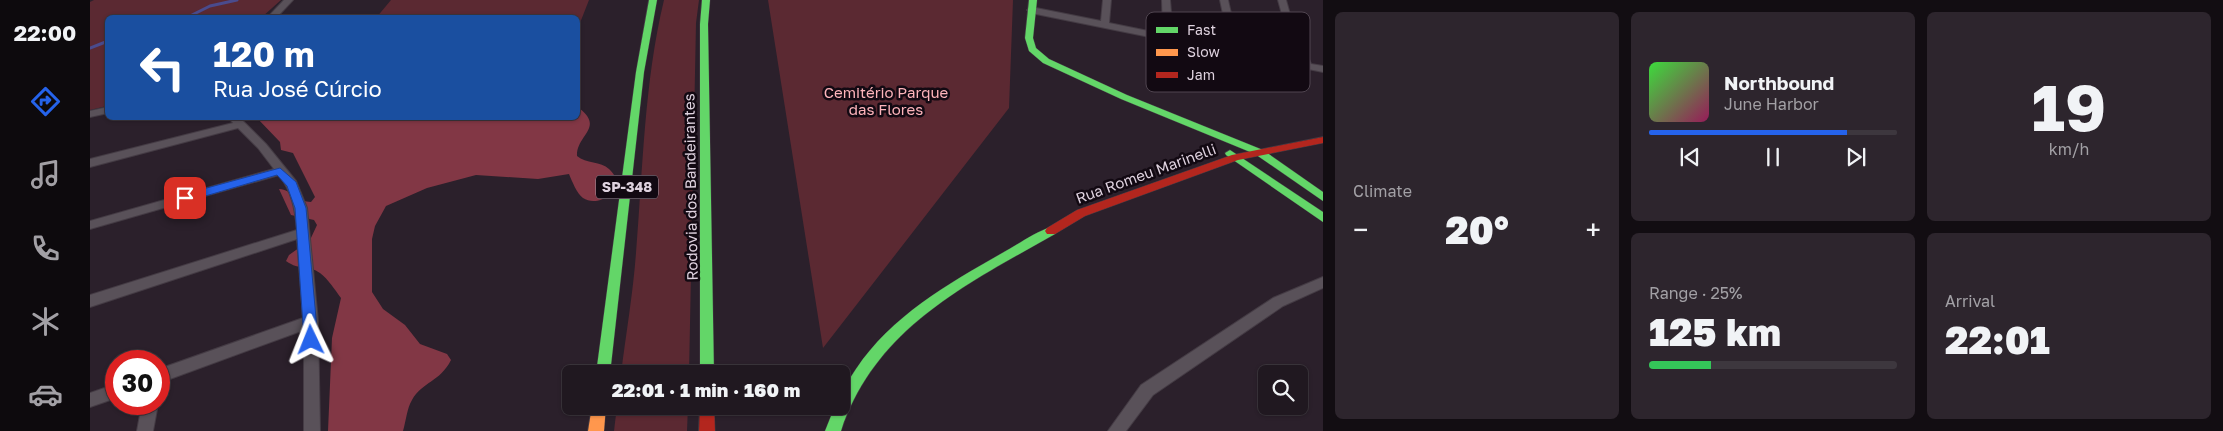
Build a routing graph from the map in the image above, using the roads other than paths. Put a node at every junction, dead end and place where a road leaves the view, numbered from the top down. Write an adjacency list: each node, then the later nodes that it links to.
1 (290, 0): 6 (street)
2 (653, 0): 27 (main road, SP-348)
3 (706, 0): 28 (main road, Rodovia dos Bandeirantes)
4 (1107, 0): 7 (street)
5 (1037, 6): 7 (street); 13 (main road)
6 (274, 15)
7 (1105, 24): 8 (street)
8 (1146, 32)
9 (1310, 67): 10 (street)
10 (1323, 69)
11 (105, 111): 12 (street)
12 (90, 114)
13 (1171, 116): 16 (main road); 17 (main road)
14 (237, 121): 18 (street); 19 (street)
15 (1323, 140): 16 (main road, Rua Romeu Marinelli)
16 (1258, 152): 17 (main road, Rua Romeu Marinelli); 20 (main road)
17 (1236, 156): 21 (main road); 39 (main road, Rua Romeu Marinelli)
18 (90, 163)
19 (280, 171): 22 (street); 23 (street)
20 (1323, 197)
21 (1323, 218)
22 (90, 225)
23 (302, 234): 25 (street); 26 (street)
24 (1323, 282): 40 (street)
25 (90, 301)
26 (311, 322): 29 (street); 36 (street)
27 (604, 365)
28 (707, 365)
29 (170, 372)
30 (105, 395): 31 (street)
31 (90, 400)
32 (148, 415): 35 (street)
33 (598, 415): 37 (main road)
34 (707, 415): 38 (main road)
35 (145, 431)
36 (312, 431)
37 (596, 431)
38 (707, 431)
39 (833, 431)
40 (1116, 431)

